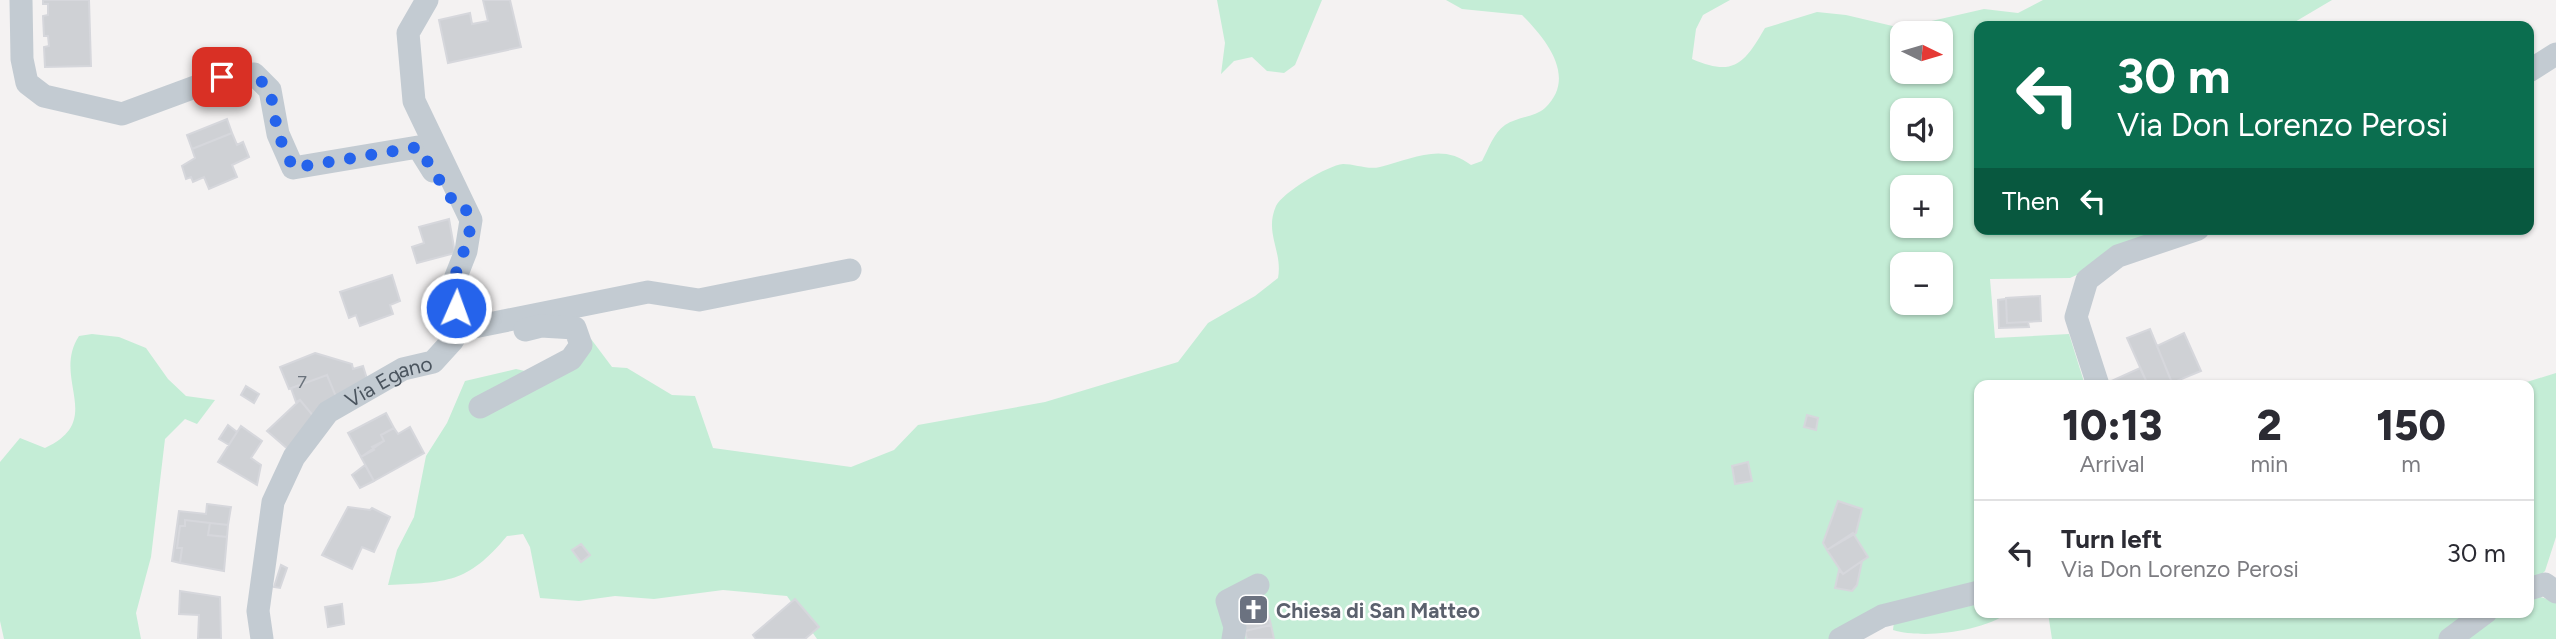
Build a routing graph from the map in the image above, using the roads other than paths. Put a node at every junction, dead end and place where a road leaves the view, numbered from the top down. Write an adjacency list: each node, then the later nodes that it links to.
1 (21, 0): 5 (street)
2 (427, 0): 5 (street)
3 (2556, 54): 4 (street)
4 (2534, 68)
5 (463, 202): 8 (street)
6 (2180, 235): 9 (street)
7 (850, 270): 8 (street)
8 (453, 336): 10 (street); 16 (street, Via Egano)
9 (2096, 380)
10 (480, 407)
11 (1258, 585): 17 (street)
12 (2534, 587): 13 (street)
13 (2556, 592)
14 (1974, 593): 18 (street)
15 (2479, 618): 19 (street)
16 (262, 639)
17 (1233, 639)
18 (1840, 639)
19 (2450, 639)

